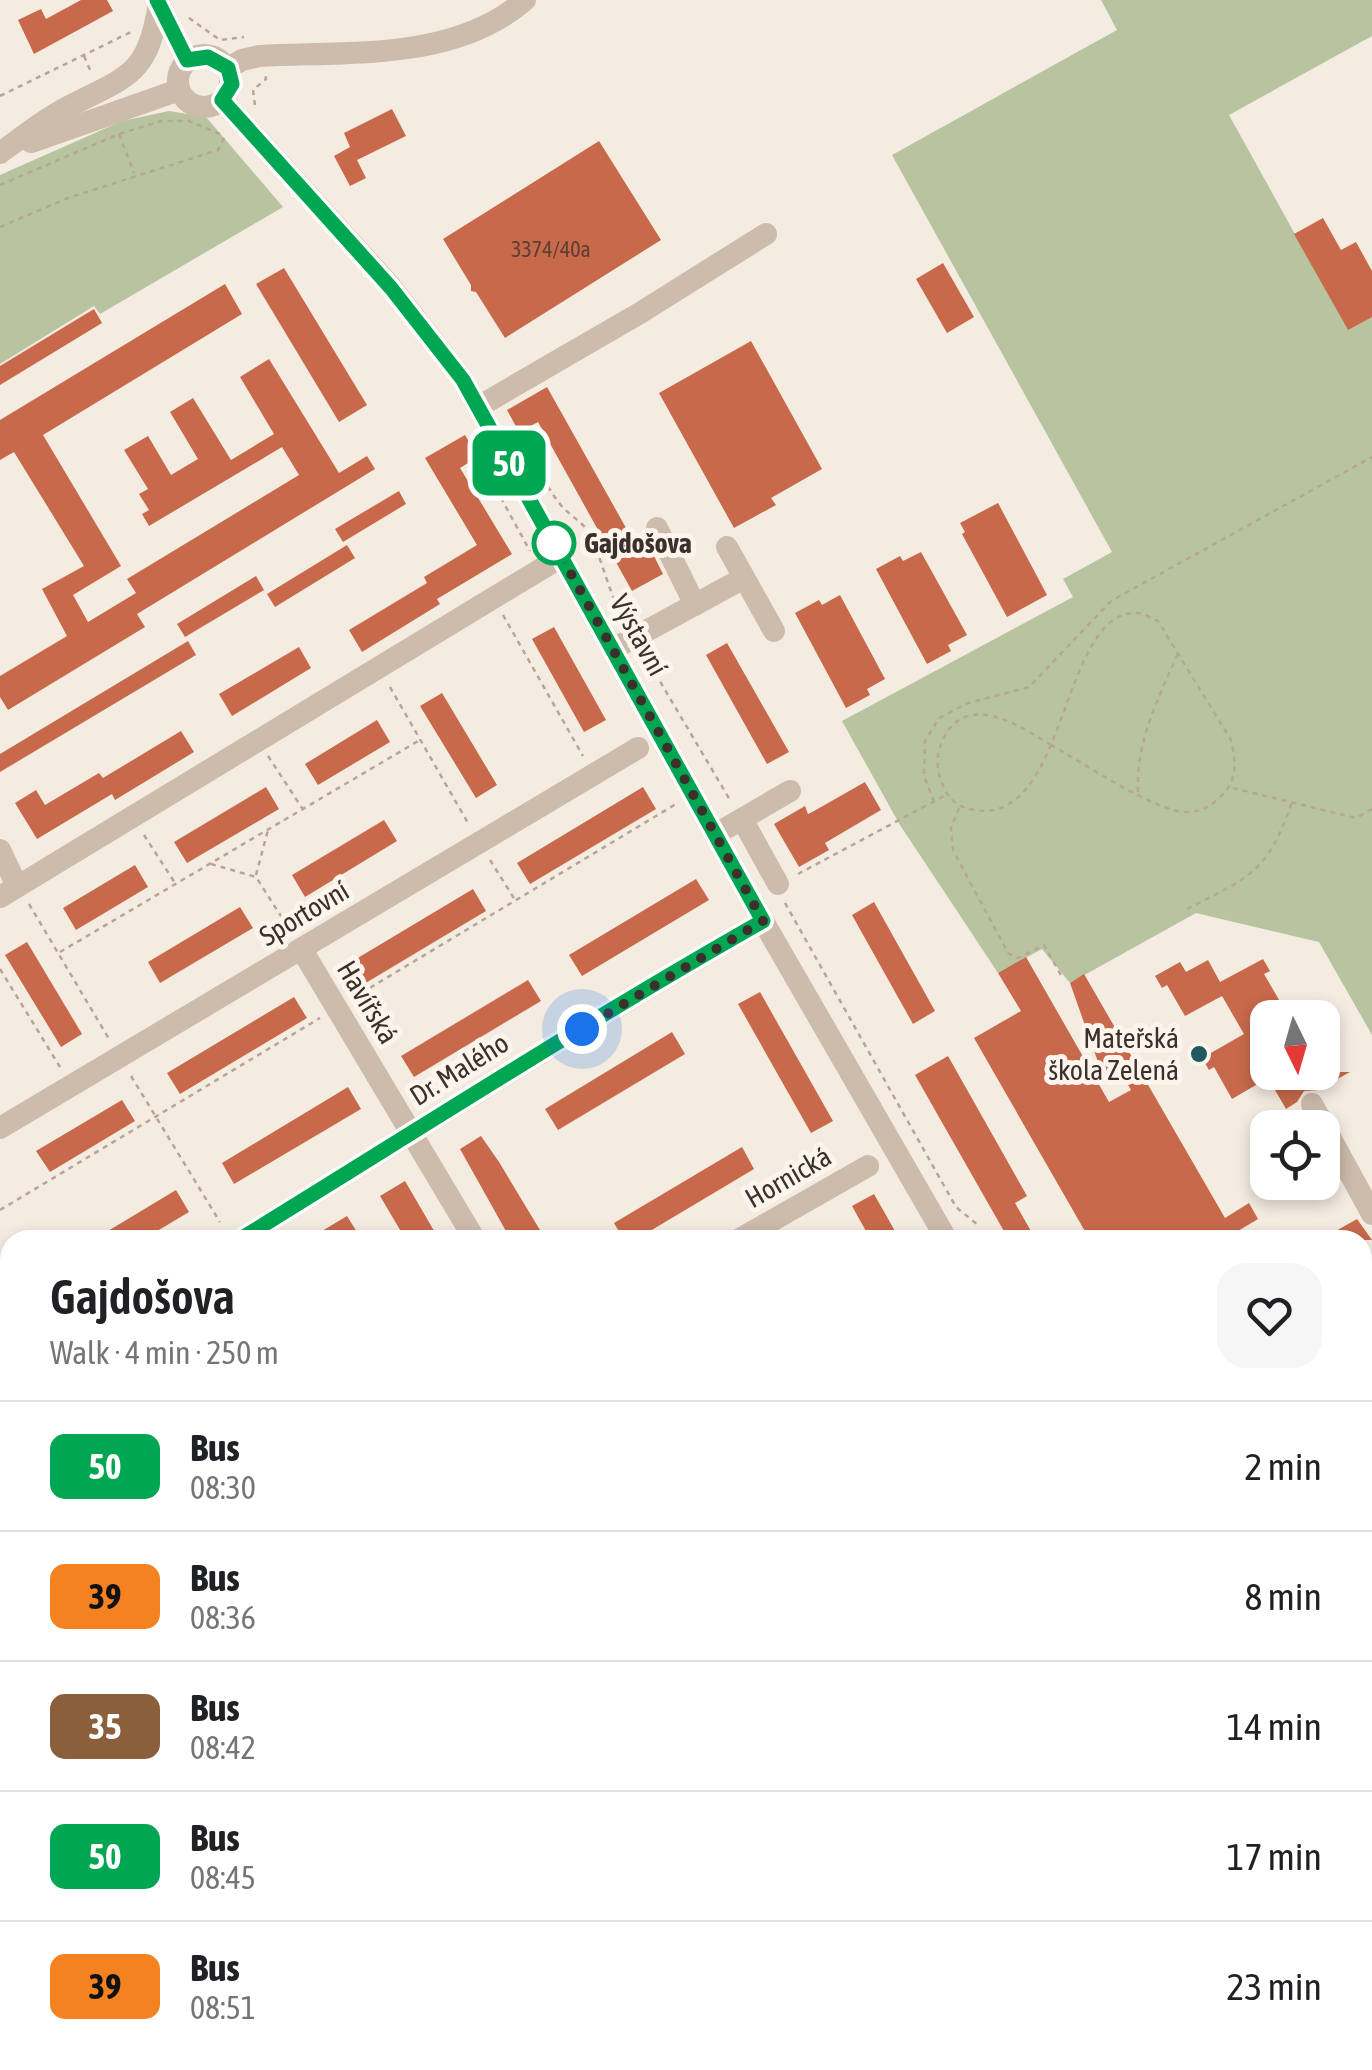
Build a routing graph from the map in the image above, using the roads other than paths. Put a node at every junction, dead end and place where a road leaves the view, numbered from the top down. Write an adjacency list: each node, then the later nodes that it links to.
1 (524, 0): 4 (street)
2 (158, 2): 3 (street); 7 (street)
3 (187, 60): 4 (street); 5 (street)
4 (228, 68): 6 (street)
5 (179, 90): 6 (street); 7 (street)
6 (222, 100): 9 (street, Výstavní)
7 (0, 153)
8 (766, 234): 9 (street)
9 (478, 406): 12 (street, Výstavní)
10 (657, 528): 14 (street)
11 (726, 547): 13 (street)
12 (561, 557): 16 (street, Výstavní); 23 (street)
13 (744, 578): 14 (street); 15 (street)
14 (695, 604): 16 (street)
15 (774, 630)
16 (623, 643): 20 (street, Výstavní)
17 (638, 748): 25 (street, Sportovní)
18 (790, 790): 19 (street)
19 (742, 819): 20 (street); 22 (street)
20 (716, 834): 24 (street, Výstavní)
21 (0, 850): 23 (street)
22 (778, 884)
23 (9, 891)
24 (763, 921): 28 (street, Dr. Malého); 34 (street, Výstavní)
25 (302, 950): 27 (street, Sportovní); 28 (street, Havířská)
26 (1312, 1104): 30 (street)
27 (0, 1128)
28 (410, 1135): 31 (street, Dr. Malého); 32 (street, Havířská)
29 (868, 1166): 33 (street, Hornická)
30 (1372, 1214)
31 (255, 1230)
32 (469, 1230)
33 (756, 1230)
34 (941, 1230)

